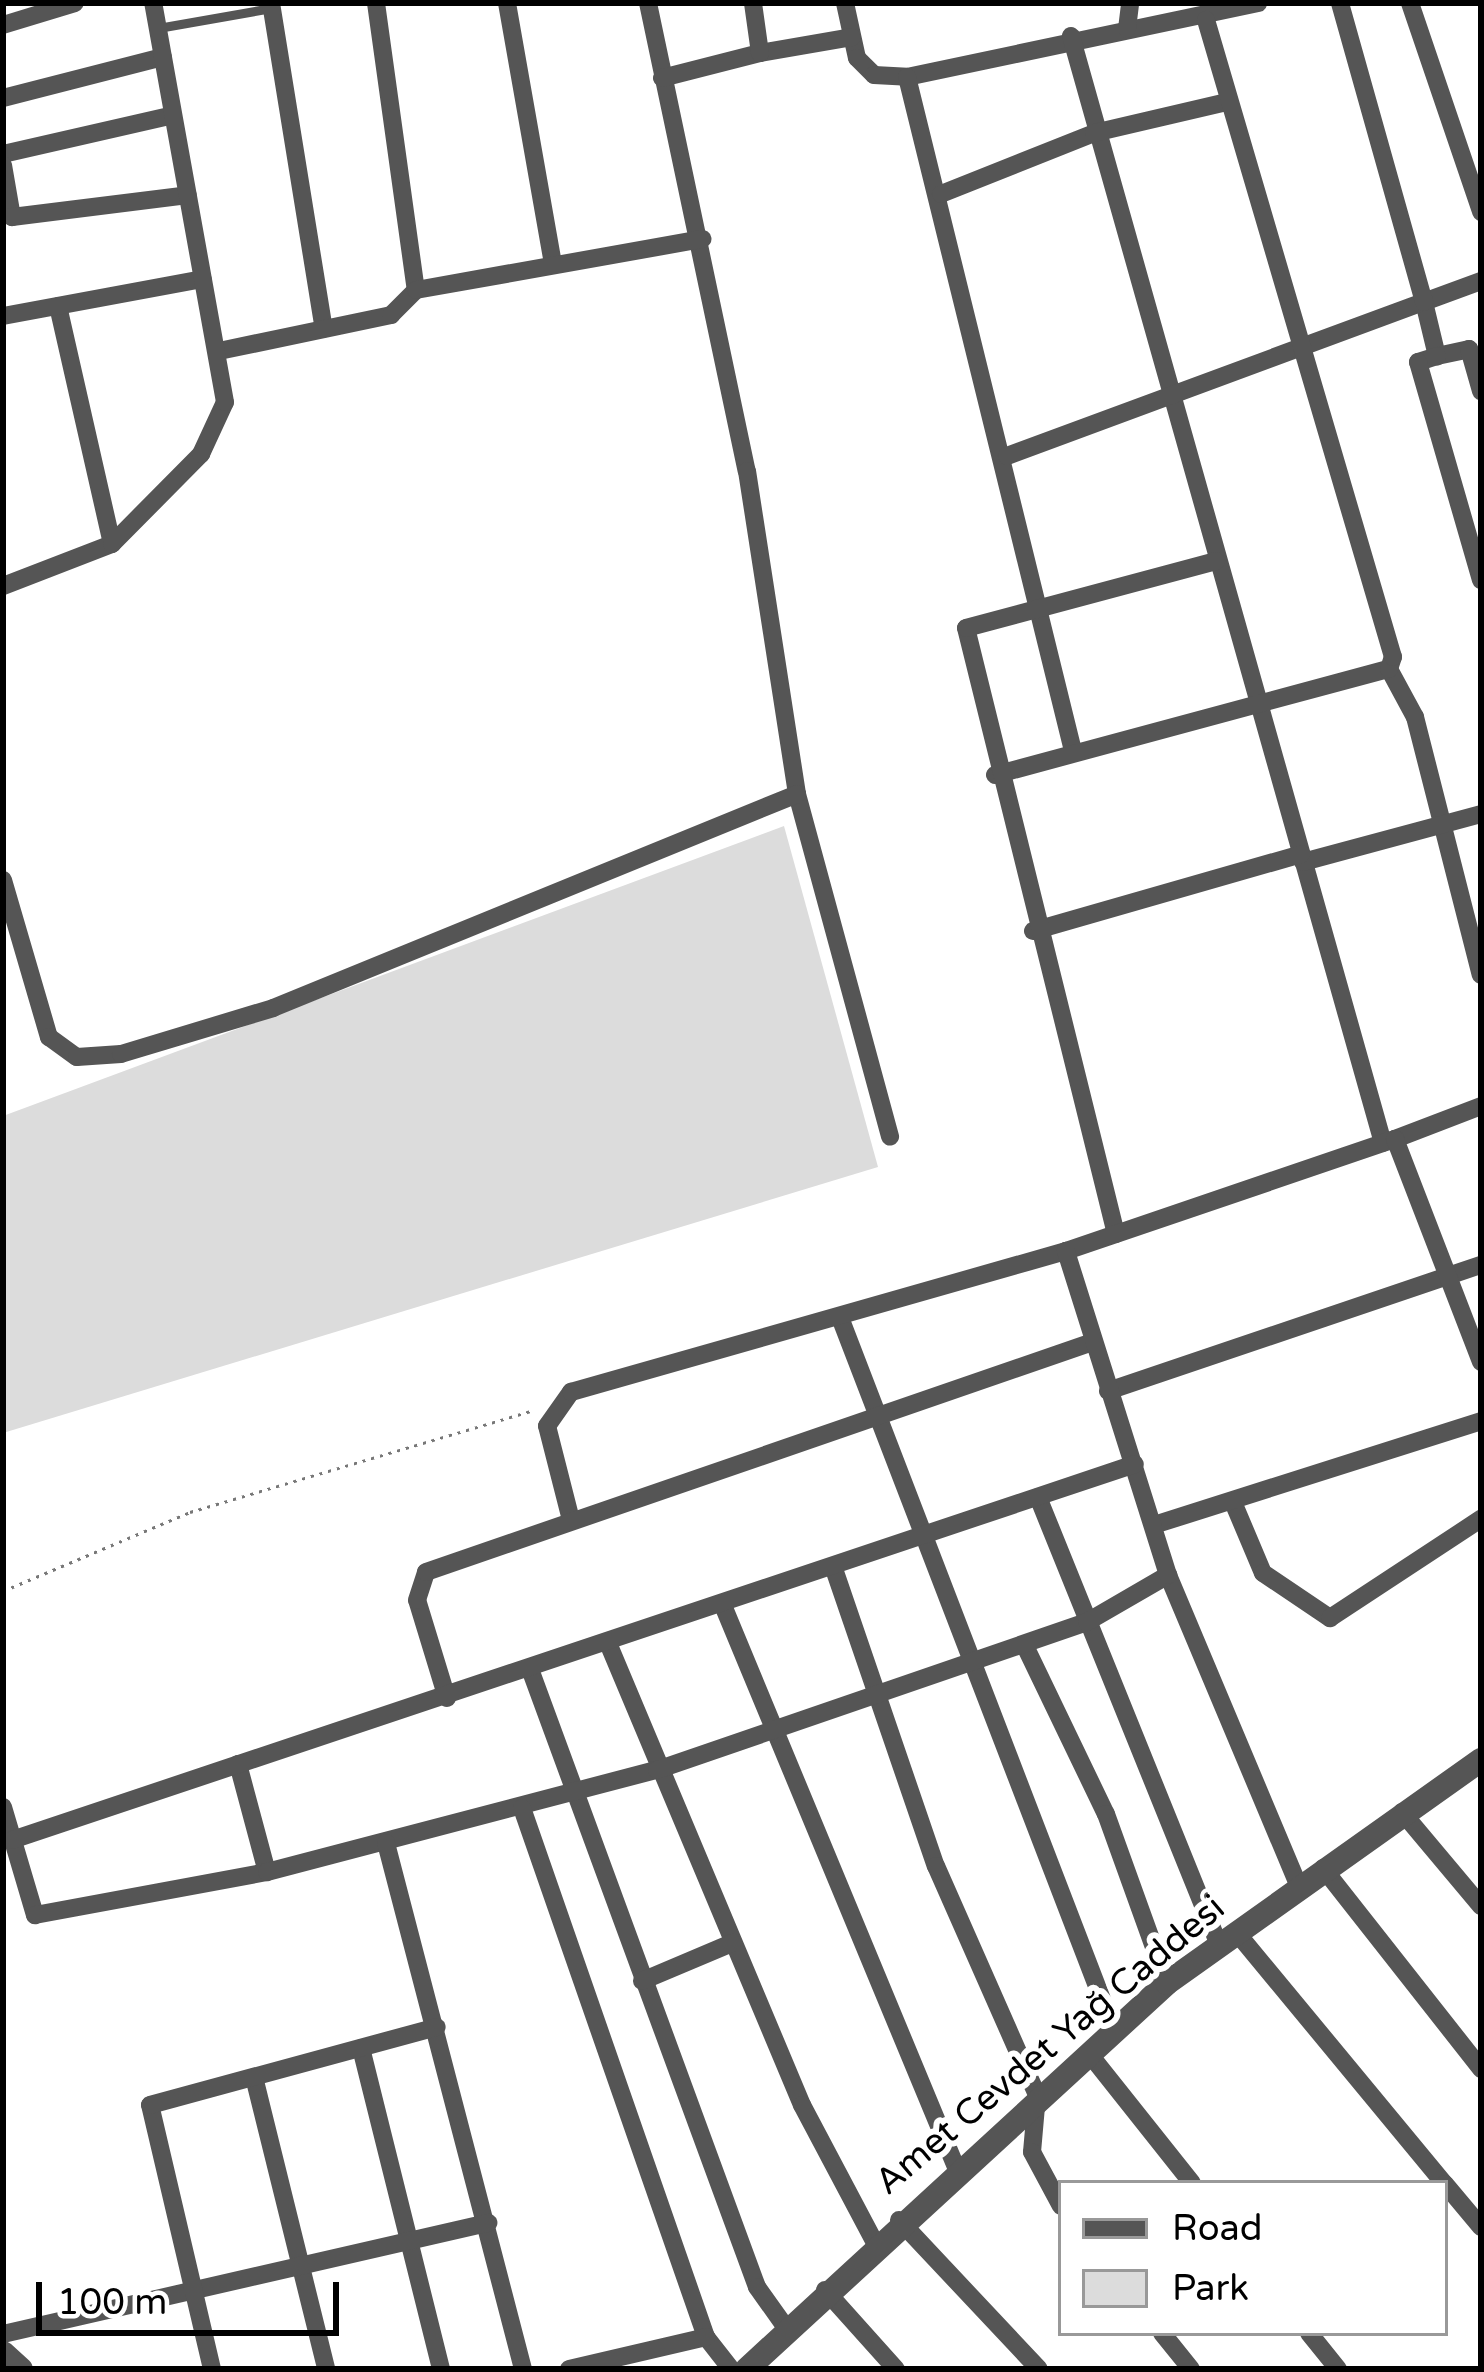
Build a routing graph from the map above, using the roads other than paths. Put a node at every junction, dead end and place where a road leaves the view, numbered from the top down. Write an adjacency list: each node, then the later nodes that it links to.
1 (75, 3): 14 (street)
2 (153, 3): 15 (street)
3 (376, 3): 36 (street)
4 (507, 3): 33 (street)
5 (648, 3): 22 (street)
6 (753, 3): 19 (street)
7 (845, 3): 18 (street)
8 (1130, 3): 16 (street)
9 (1258, 3): 13 (street)
10 (1340, 3): 37 (street)
11 (1410, 3): 31 (street)
12 (272, 5): 15 (lane); 40 (street)
13 (1206, 20): 16 (street); 24 (street)
14 (3, 26)
15 (158, 28): 20 (street)
16 (1127, 29): 17 (street)
17 (1071, 36): 21 (street); 26 (street)
18 (852, 37): 19 (street); 21 (street)
19 (760, 52): 22 (street)
20 (163, 57): 23 (street); 25 (street)
21 (907, 76): 29 (street)
22 (662, 78): 32 (street)
23 (3, 98)
24 (1223, 103): 26 (street); 41 (street)
25 (173, 115): 27 (street); 30 (street)
26 (1094, 133): 29 (street); 45 (street)
27 (3, 154)
28 (3, 165): 30 (street)
29 (941, 194): 46 (street)
30 (188, 195): 34 (street)
31 (1481, 212)
32 (702, 239): 33 (street); 56 (street)
33 (553, 264): 36 (street)
34 (203, 279): 38 (street); 42 (street)
35 (1481, 280): 37 (street)
36 (416, 290): 40 (street)
37 (1424, 302): 41 (street); 43 (street)
38 (58, 307): 39 (street); 47 (street)
39 (3, 316)
40 (323, 329): 42 (street)
41 (1307, 346): 45 (street); 52 (street)
42 (219, 351): 47 (street)
43 (1437, 356): 44 (street); 49 (street)
44 (1481, 391)
45 (1170, 399): 46 (street); 48 (street)
46 (1007, 456): 51 (street)
47 (112, 544): 50 (street)
48 (1216, 561): 51 (street); 53 (street)
49 (1481, 580)
50 (3, 586)
51 (1040, 604): 54 (street); 55 (street)
52 (1389, 669): 53 (street); 58 (street)
53 (1258, 704): 54 (street); 59 (street)
54 (1073, 751): 55 (street)
55 (995, 775): 61 (street)
56 (797, 794): 60 (street); 64 (street)
57 (1481, 814): 58 (street)
58 (1438, 826): 59 (street); 62 (street)
59 (1302, 858): 61 (street); 65 (street)
60 (3, 880)
61 (1033, 931): 66 (street)
62 (1481, 975)
63 (1481, 1106): 65 (street)
64 (890, 1138)
65 (1389, 1141): 66 (street); 69 (street)
66 (1116, 1234): 67 (street)
67 (1066, 1251): 70 (street); 71 (street)
68 (1481, 1265): 69 (street)
69 (1445, 1279): 72 (street); 73 (street)
70 (841, 1319): 75 (street); 80 (street)
71 (1094, 1342): 73 (street); 75 (street)
72 (1481, 1362)
73 (1108, 1391): 76 (street)
74 (1481, 1421): 78 (street)
75 (878, 1422): 80 (street); 82 (street)
76 (1135, 1464): 77 (street); 81 (street)
77 (1038, 1497): 82 (street); 86 (street)
78 (1233, 1502): 79 (street); 81 (street)
79 (1481, 1519)
80 (571, 1520): 92 (street)
81 (1157, 1524): 84 (street)
82 (923, 1535): 83 (street); 89 (street)
83 (833, 1566): 85 (street); 91 (street)
84 (1168, 1575): 86 (street); 105 (street)
85 (722, 1603): 87 (street); 93 (street)
86 (1088, 1622): 88 (street); 107 (street)
87 (608, 1642): 90 (street); 96 (street)
88 (1026, 1648): 89 (street); 110 (street)
89 (971, 1665): 91 (street); 112 (street)
90 (530, 1670): 92 (street); 97 (street)
91 (879, 1693): 93 (street); 117 (street)
92 (447, 1698): 95 (street)
93 (770, 1728): 96 (street); 118 (street)
94 (1481, 1762): 100 (street, Amet Cevdet Yağ Caddesi)
95 (238, 1764): 101 (street); 104 (street)
96 (657, 1770): 97 (street); 108 (street)
97 (576, 1791): 99 (street); 109 (street)
98 (3, 1807): 101 (street)
99 (521, 1808): 102 (street); 133 (street)
100 (1402, 1812): 103 (street, Amet Cevdet Yağ Caddesi); 106 (street)
101 (12, 1840): 104 (street)
102 (386, 1843): 104 (street); 111 (street)
103 (1323, 1868): 105 (street, Amet Cevdet Yağ Caddesi); 115 (street)
104 (267, 1872)
105 (1299, 1886): 107 (street, Amet Cevdet Yağ Caddesi)
106 (1481, 1906)
107 (1228, 1939): 110 (street, Amet Cevdet Yağ Caddesi); 120 (street)
108 (732, 1943): 109 (street); 127 (street)
109 (642, 1981): 131 (street)
110 (1167, 1983): 112 (street, Amet Cevdet Yağ Caddesi)
111 (437, 2026): 113 (street); 124 (street)
112 (1115, 2033): 114 (street, Amet Cevdet Yağ Caddesi)
113 (362, 2048): 116 (street); 126 (street)
114 (1091, 2056): 117 (street, Amet Cevdet Yağ Caddesi); 119 (street)
115 (1481, 2069)
116 (254, 2077): 128 (street); 129 (street)
117 (1036, 2095): 118 (street, Amet Cevdet Yağ Caddesi); 122 (street)
118 (956, 2167): 123 (street, Amet Cevdet Yağ Caddesi)
119 (1190, 2180)
120 (1442, 2180)
121 (1448, 2187): 125 (street)
122 (1058, 2200)
123 (899, 2220): 127 (street, Amet Cevdet Yağ Caddesi); 147 (street)
124 (488, 2222): 126 (street); 142 (street)
125 (1481, 2227)
126 (409, 2240): 128 (street); 141 (street)
127 (875, 2243): 130 (street, Amet Cevdet Yağ Caddesi)
128 (303, 2263): 129 (street); 140 (street)
129 (193, 2287): 132 (street); 139 (street)
130 (825, 2290): 131 (street, Amet Cevdet Yağ Caddesi); 146 (street)
131 (784, 2325): 145 (street, Amet Cevdet Yağ Caddesi)
132 (3, 2334)
133 (706, 2336): 143 (street); 144 (street)
134 (1164, 2336): 148 (street)
135 (1311, 2336): 137 (street)
136 (3, 2353): 138 (street)
137 (1328, 2366)
138 (21, 2369)
139 (212, 2369)
140 (326, 2369)
141 (441, 2369)
142 (524, 2369)
143 (569, 2369)
144 (731, 2369)
145 (747, 2369)
146 (896, 2369)
147 (1039, 2369)
148 (1191, 2369)

